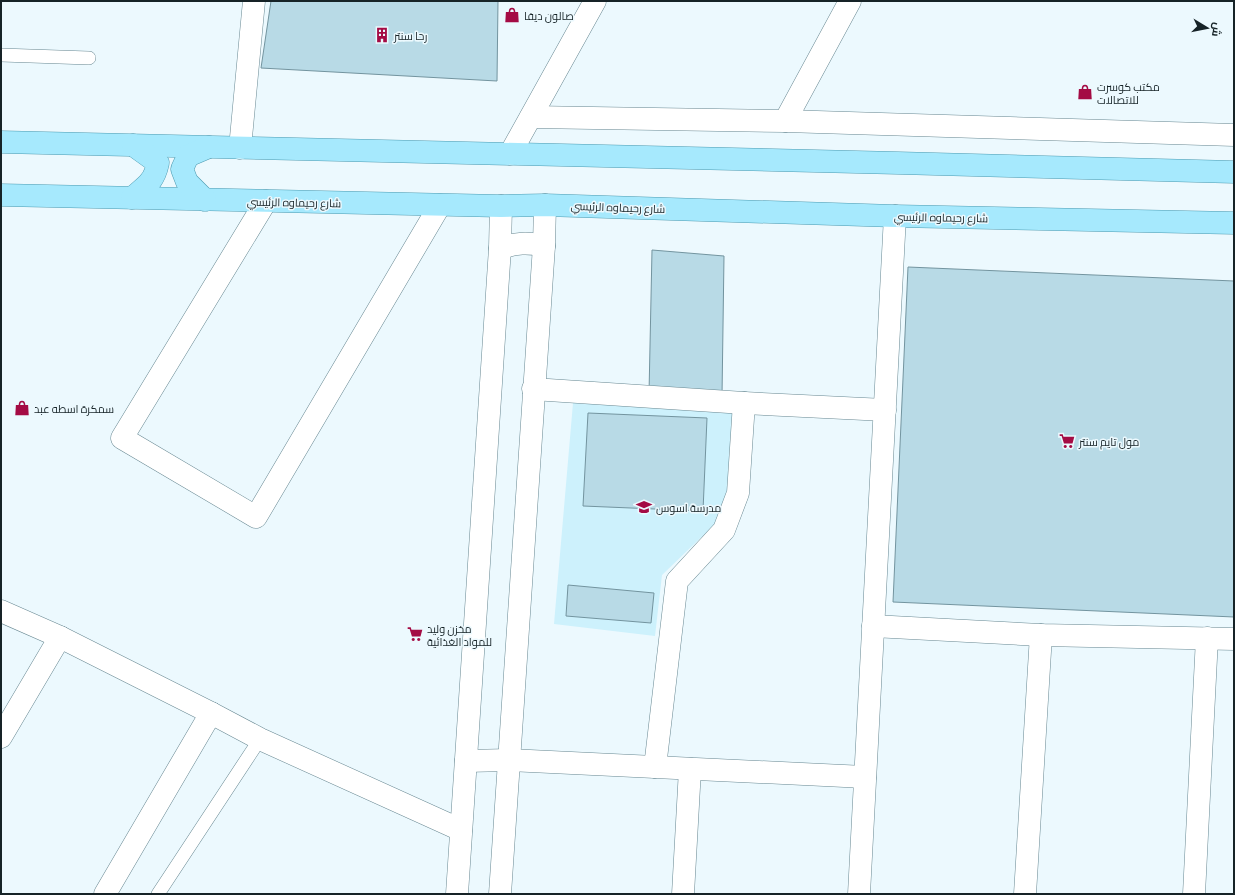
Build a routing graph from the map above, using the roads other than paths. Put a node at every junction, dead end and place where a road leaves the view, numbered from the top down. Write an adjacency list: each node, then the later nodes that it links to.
1 (254, 1): 12 (street)
2 (591, 1): 6 (street)
3 (850, 1): 7 (street)
4 (1, 55): 5 (lane)
5 (89, 58)
6 (531, 117): 7 (street); 13 (street)
7 (785, 121): 8 (street)
8 (1234, 135)
9 (1, 142): 10 (main road)
10 (133, 145): 11 (main road); 16 (main road)
11 (209, 147): 12 (main road); 17 (main road)
12 (240, 148): 13 (main road)
13 (510, 154): 14 (main road)
14 (1234, 172)
15 (1, 195): 16 (main road, شارع رحيماوه الرئيسي)
16 (132, 198): 17 (main road, شارع رحيماوه الرئيسي)
17 (205, 200): 18 (main road, شارع رحيماوه الرئيسي)
18 (266, 201): 19 (main road, شارع رحيماوه الرئيسي); 19 (street)
19 (440, 205): 21 (main road, شارع رحيماوه الرئيسي)
20 (545, 205): 21 (main road, شارع رحيماوه الرئيسي); 22 (main road, شارع رحيماوه الرئيسي); 24 (street)
21 (502, 206): 25 (street)
22 (896, 216): 23 (main road, شارع رحيماوه الرئيسي); 28 (street)
23 (1234, 223)
24 (544, 246): 25 (street); 26 (street)
25 (500, 248): 39 (street)
26 (533, 389): 27 (street); 38 (street)
27 (744, 403): 28 (street); 40 (street)
28 (885, 410): 30 (street)
29 (1, 611): 32 (street)
30 (873, 626): 31 (street); 42 (street)
31 (1041, 635): 33 (street); 50 (street)
32 (60, 637): 35 (street); 36 (street)
33 (1207, 638): 34 (street); 51 (street)
34 (1234, 639)
35 (211, 713): 37 (street); 44 (street)
36 (1, 737)
37 (260, 738): 43 (street); 45 (lane)
38 (509, 760): 39 (street); 40 (street); 47 (street)
39 (466, 761): 43 (street)
40 (655, 768): 41 (street)
41 (690, 769): 42 (street); 48 (street)
42 (865, 777): 49 (street)
43 (461, 830): 46 (street)
44 (105, 894)
45 (158, 894)
46 (457, 894)
47 (500, 894)
48 (683, 894)
49 (859, 894)
50 (1025, 894)
51 (1194, 894)

